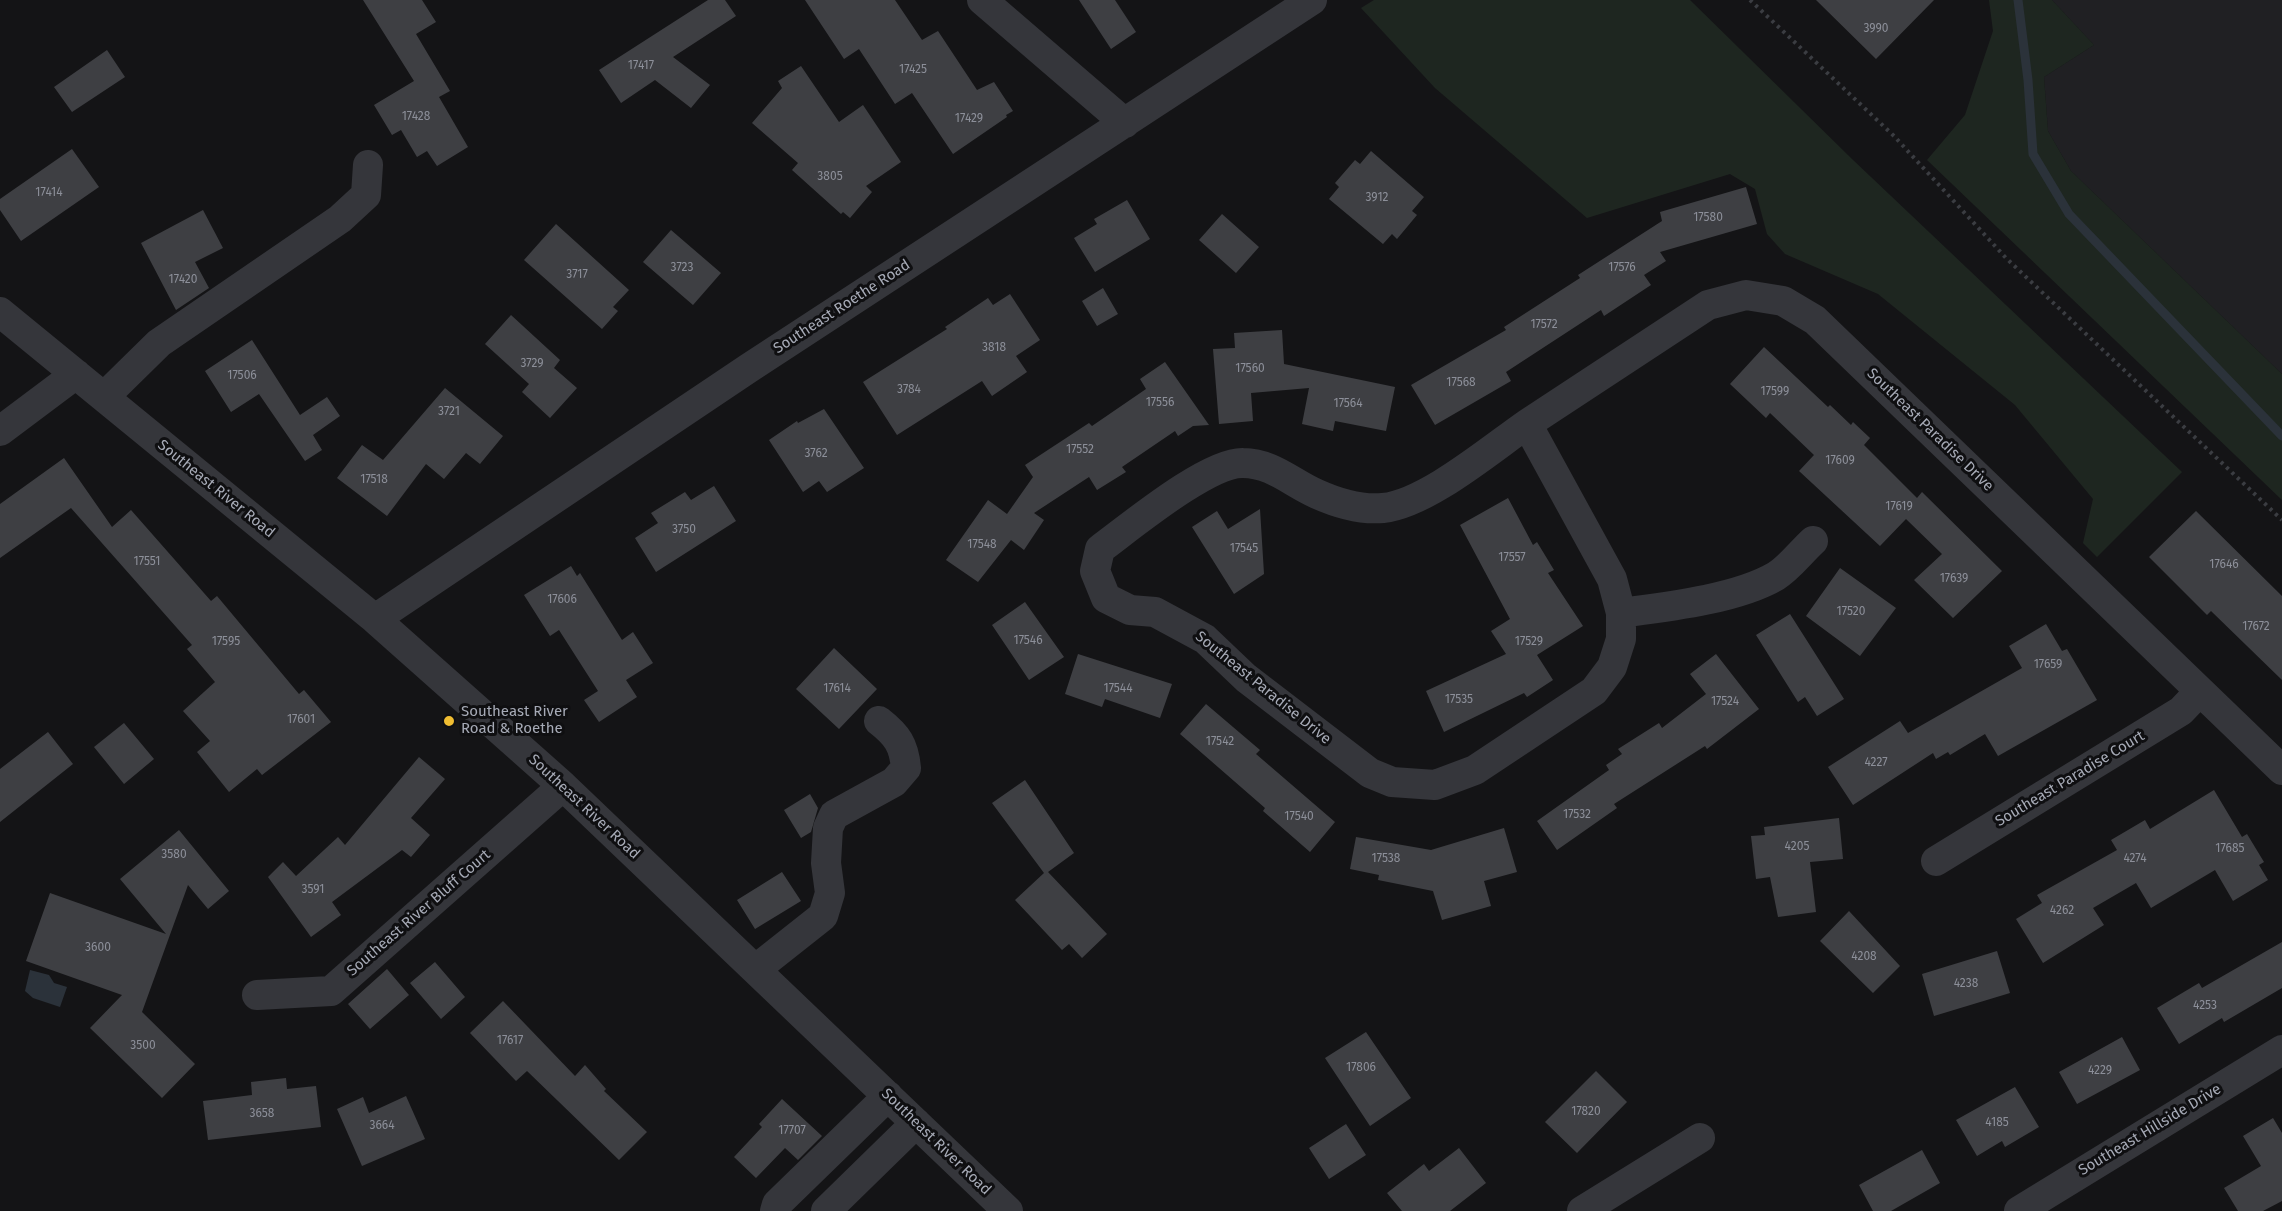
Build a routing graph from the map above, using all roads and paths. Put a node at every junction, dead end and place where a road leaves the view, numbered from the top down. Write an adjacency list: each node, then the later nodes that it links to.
1 (982, 0): 4 (street)
2 (1312, 0): 4 (street, Southeast Roethe Road)
3 (1750, 0): 11 (path)
4 (1125, 123): 14 (street, Southeast Roethe Road)
5 (368, 165): 8 (street)
6 (0, 312): 7 (street, Southeast River Road)
7 (76, 374): 8 (street, Southeast River Road); 10 (street)
8 (104, 397): 14 (street, Southeast River Road)
9 (1527, 424): 13 (street, Southeast Paradise Drive); 13 (street, Southeast Paradise Drive); 15 (street, Southeast Paradise Drive)
10 (0, 431)
11 (2282, 520)
12 (1813, 541): 13 (street)
13 (1621, 613)
14 (375, 619): 18 (street, Southeast River Road)
15 (2200, 692): 17 (street, Southeast Paradise Drive); 19 (street, Southeast Paradise Court)
16 (879, 721): 20 (street)
17 (2282, 770)
18 (563, 786): 20 (street, Southeast River Road); 21 (street, Southeast River Bluff Court)
19 (1936, 861)
20 (756, 969): 23 (street, Southeast River Road)
21 (257, 995)
22 (2282, 1050): 30 (street, Southeast Hillside Drive)
23 (888, 1095): 24 (street, Southeast River Road); 26 (street)
24 (916, 1123): 27 (street); 28 (street, Southeast River Road)
25 (1700, 1138): 29 (street)
26 (775, 1211)
27 (826, 1211)
28 (1008, 1211)
29 (1582, 1211)
30 (2019, 1211)

